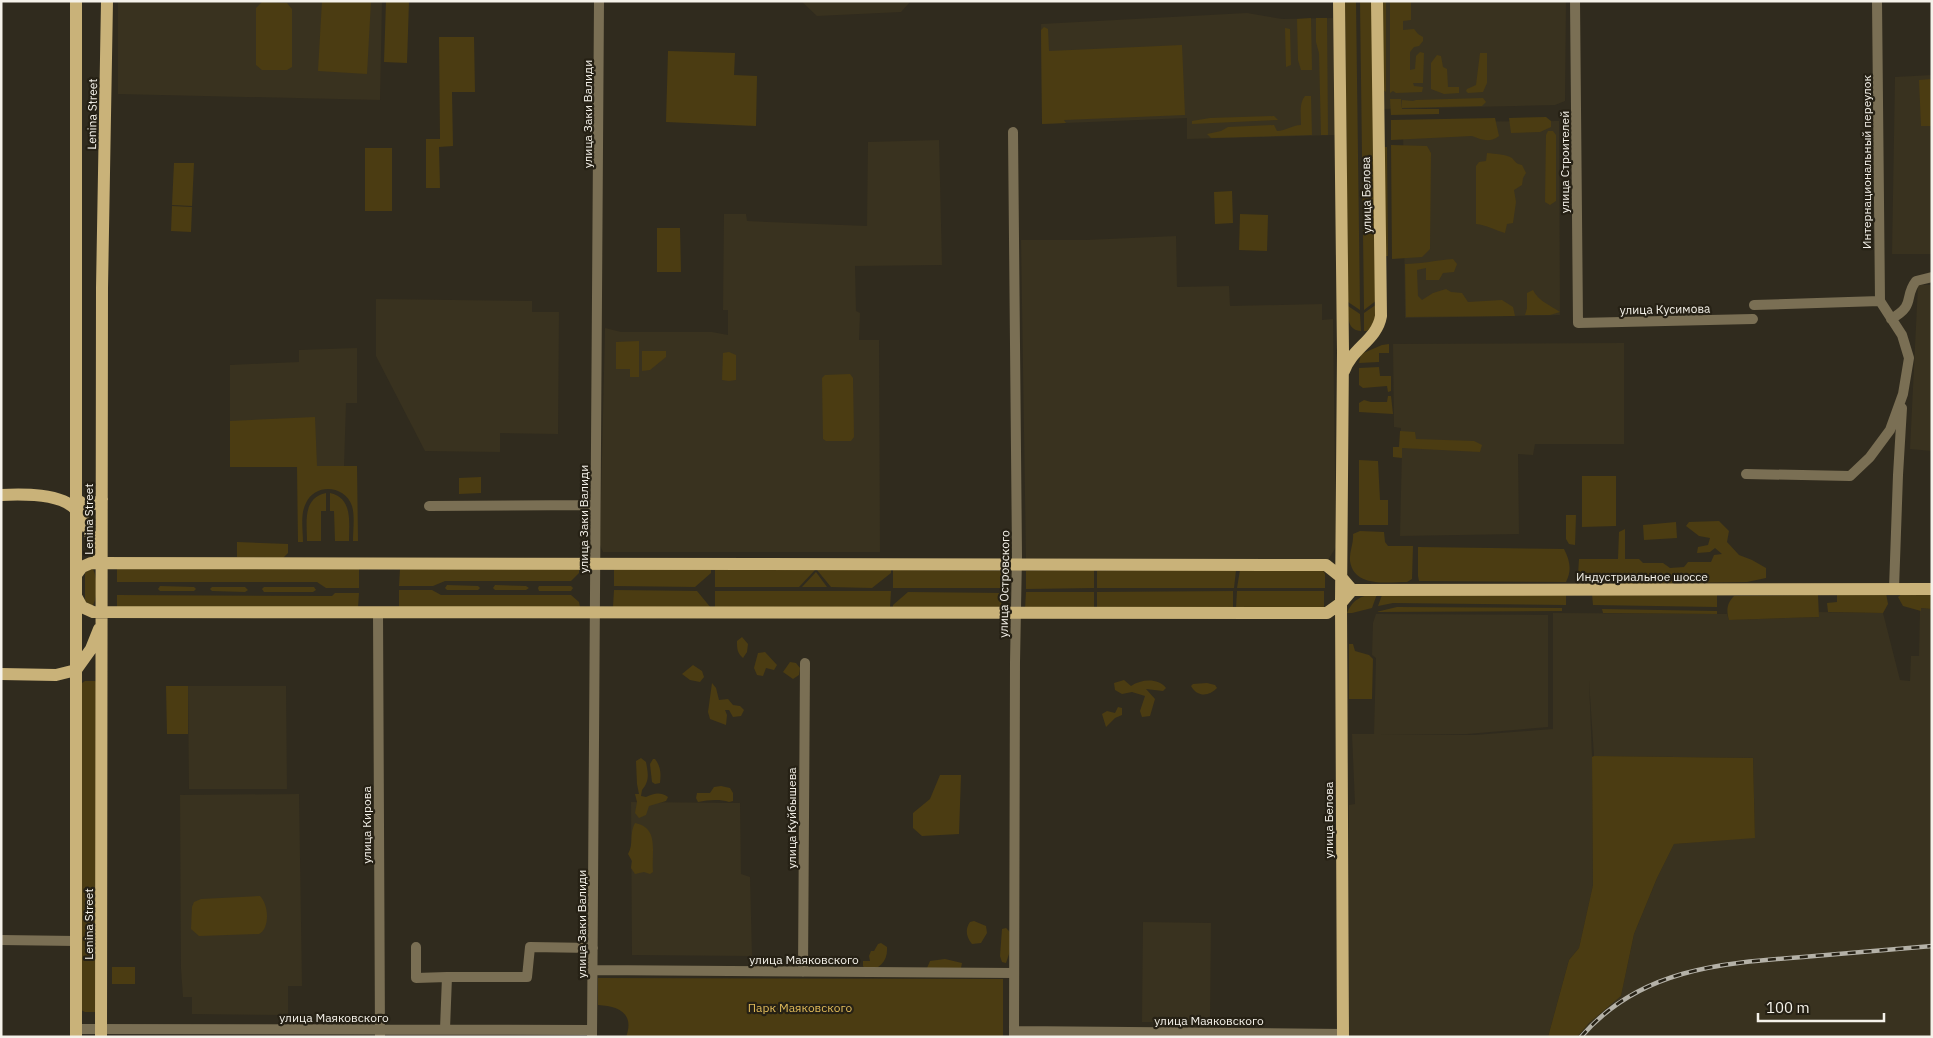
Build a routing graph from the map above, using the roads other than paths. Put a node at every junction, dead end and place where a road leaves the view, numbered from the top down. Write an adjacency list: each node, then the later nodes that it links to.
1 (76, 1): 24 (main road, Lenina Street)
2 (107, 1): 23 (main road, Lenina Street)
3 (599, 1): 26 (street, улица Заки Валиди)
4 (1339, 1): 15 (main road, улица Белова)
5 (1377, 1): 16 (main road, улица Белова)
6 (1575, 1): 14 (street, улица Строителей)
7 (1877, 1): 10 (street, Интернациональный переулок)
8 (1013, 132): 30 (street, улица Островского)
9 (1932, 277): 13 (street)
10 (1880, 302): 11 (street); 13 (street)
11 (1754, 305)
12 (1753, 319): 14 (street, улица Кусимова)
13 (1891, 319): 20 (street)
14 (1578, 323)
15 (1342, 330): 17 (main road); 18 (main road, улица Белова)
16 (1369, 338): 17 (main road); 19 (main road, улица Белова)
17 (1353, 339): 18 (main road)
18 (1343, 352): 19 (main road, улица Белова)
19 (1343, 376): 27 (main road, улица Белова)
20 (1903, 394): 21 (street); 34 (street)
21 (1746, 474)
22 (1, 494): 24 (main road)
23 (102, 499): 24 (main road); 28 (main road, Lenina Street)
24 (76, 504): 28 (main road); 32 (main road, Lenina Street)
25 (429, 506): 26 (street)
26 (595, 506): 29 (street, улица Заки Валиди)
27 (1342, 552): 31 (main road); 33 (main road, улица Белова)
28 (102, 563): 29 (main road); 32 (main road); 39 (main road, Lenina Street)
29 (595, 564): 30 (main road); 41 (street, улица Заки Валиди)
30 (1017, 564): 31 (main road); 42 (street, улица Островского)
31 (1326, 565): 33 (main road)
32 (76, 575): 37 (main road, Lenina Street)
33 (1341, 577): 36 (main road); 38 (main road, улица Белова)
34 (1894, 589): 35 (main road, Индустриальное шоссе); 36 (main road, Индустриальное шоссе)
35 (1932, 589)
36 (1352, 590): 38 (main road)
37 (76, 596): 39 (main road); 46 (main road, Lenina Street)
38 (1341, 603): 43 (main road); 44 (main road, улица Белова)
39 (102, 612): 40 (main road); 46 (main road); 48 (main road, Lenina Street)
40 (378, 612): 41 (main road); 60 (street, улица Кирова)
41 (595, 613): 42 (main road); 52 (street, улица Заки Валиди)
42 (1015, 613): 43 (main road); 55 (street, улица Островского)
43 (1327, 613): 44 (main road)
44 (1341, 621): 63 (main road, улица Белова)
45 (805, 663): 54 (street, улица Куйбышева)
46 (76, 673): 47 (main road); 48 (main road); 50 (main road, Lenina Street)
47 (1, 674)
48 (102, 676): 59 (main road, Lenina Street)
49 (1, 940): 50 (street)
50 (76, 941): 58 (main road, Lenina Street)
51 (416, 946): 56 (street)
52 (594, 948): 53 (street, улица Заки Валиди); 56 (street)
53 (593, 970): 54 (street, улица Маяковского); 61 (street, улица Заки Валиди)
54 (803, 972): 55 (street, улица Маяковского)
55 (1014, 972): 62 (street, улица Островского)
56 (447, 977): 57 (street)
57 (445, 1029): 60 (street, улица Маяковского); 61 (street, улица Маяковского)
58 (76, 1033): 59 (street, улица Маяковского)
59 (101, 1033): 60 (street, улица Маяковского)
60 (380, 1033)
61 (592, 1033)
62 (1014, 1034): 63 (street, улица Маяковского)
63 (1343, 1035)

